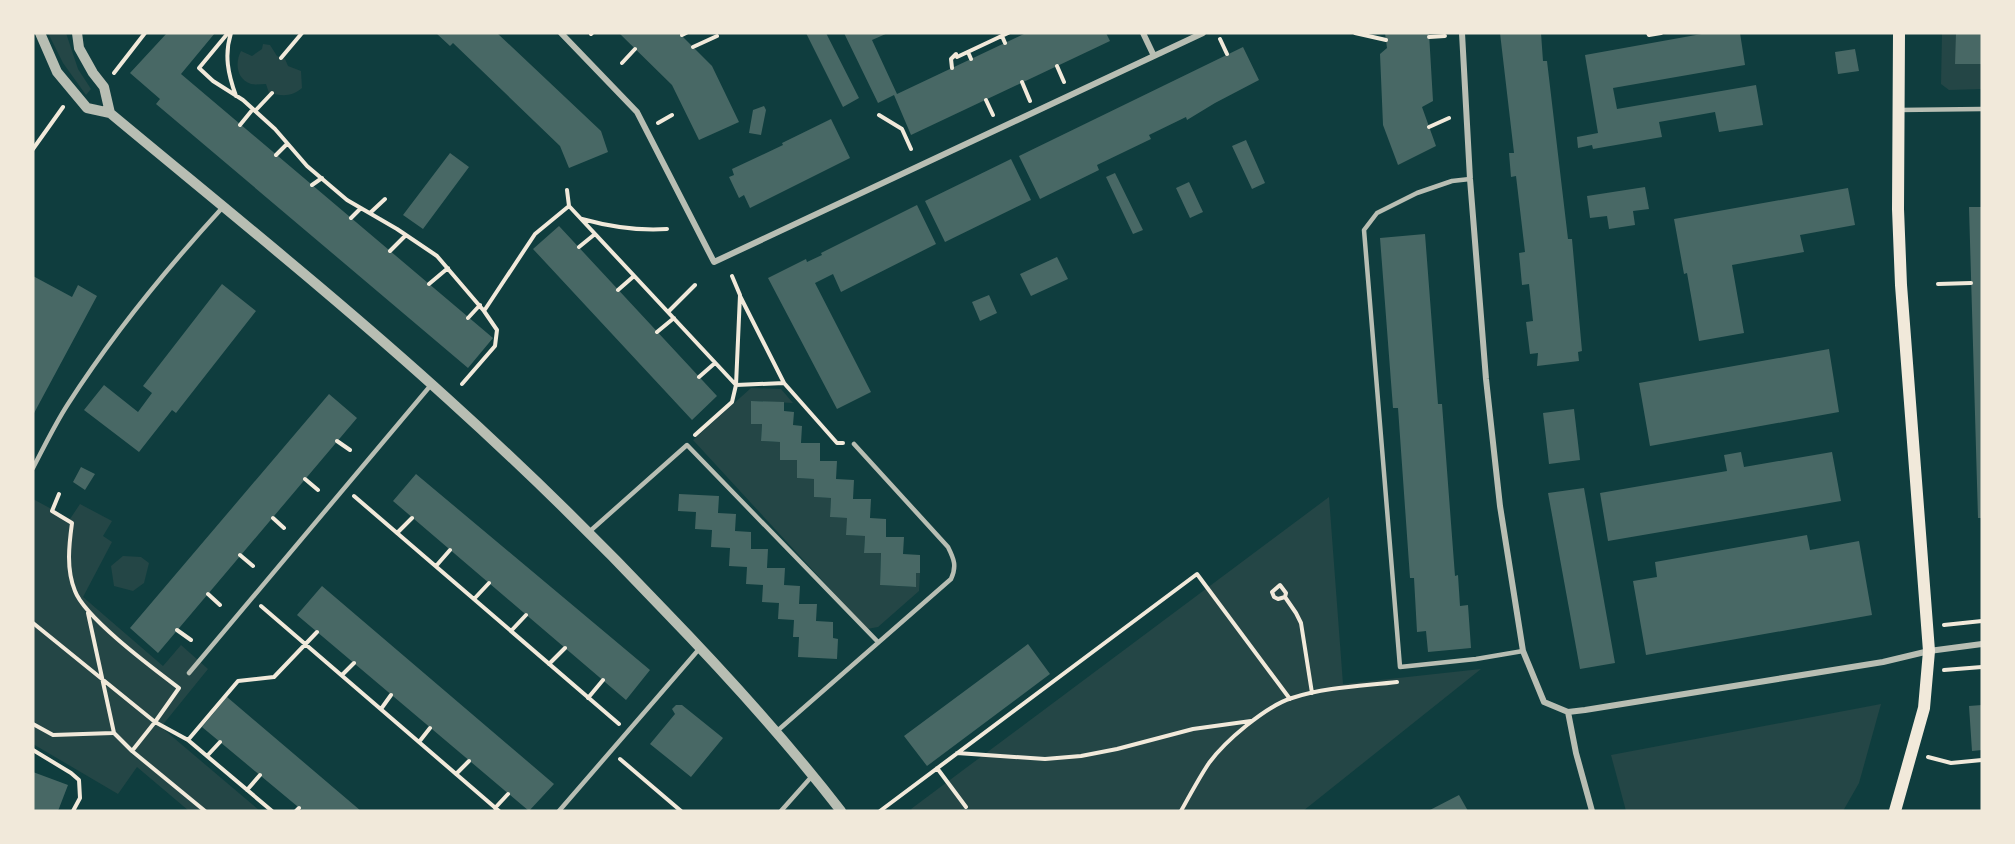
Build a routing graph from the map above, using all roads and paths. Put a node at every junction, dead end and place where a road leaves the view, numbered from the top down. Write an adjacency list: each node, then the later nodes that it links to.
1 (40, 33): 38 (street)
2 (77, 33): 38 (street)
3 (145, 33): 31 (path)
4 (229, 33): 33 (path); 33 (path)
5 (302, 33): 27 (path)
6 (561, 33): 26 (street)
7 (1008, 33): 16 (path)
8 (1143, 33): 26 (street)
9 (1203, 33): 26 (street)
10 (1355, 33): 20 (path)
11 (1462, 33): 48 (street)
12 (1648, 33): 13 (path)
13 (1661, 33)
14 (1899, 33): 37 (main road)
15 (717, 36): 22 (path)
16 (1002, 36): 21 (path); 24 (path)
17 (1445, 36): 18 (path)
18 (1430, 37)
19 (1220, 39): 25 (path)
20 (1386, 39)
21 (1005, 43)
22 (693, 47)
23 (635, 49): 29 (path)
24 (968, 52): 28 (path); 30 (path)
25 (1227, 54)
26 (1154, 56)
27 (280, 58)
28 (971, 59)
29 (622, 63)
30 (952, 68)
31 (110, 81)
32 (272, 93): 36 (path)
33 (236, 96): 36 (path)
34 (63, 107): 44 (path)
35 (1982, 109): 37 (lane)
36 (254, 110): 41 (path); 43 (path)
37 (1899, 110): 112 (main road)
38 (110, 113): 53 (street)
39 (879, 115): 45 (path)
40 (1449, 118): 42 (path)
41 (240, 125)
42 (1429, 127)
43 (288, 144): 46 (path); 47 (path)
44 (33, 149)
45 (911, 149)
46 (276, 155)
47 (322, 178): 49 (path); 54 (path)
48 (1470, 179): 122 (street); 122 (lane)
49 (312, 185)
50 (567, 190): 52 (path)
51 (385, 199): 55 (path)
52 (569, 206): 57 (path); 73 (path)
53 (223, 207): 81 (street); 88 (lane)
54 (361, 208): 55 (path); 56 (path)
55 (370, 213): 59 (path)
56 (351, 218)
57 (581, 219): 58 (path); 60 (path)
58 (667, 229)
59 (406, 234): 62 (path); 63 (path)
60 (596, 234): 61 (path); 64 (path)
61 (579, 247)
62 (390, 251)
63 (448, 268): 67 (path); 72 (path)
64 (634, 276): 70 (path); 74 (path)
65 (732, 276): 71 (path)
66 (1971, 283): 68 (path)
67 (429, 284)
68 (1938, 284)
69 (695, 285): 74 (path)
70 (618, 290)
71 (740, 295): 80 (path); 83 (path)
72 (480, 305): 73 (path); 75 (path)
73 (484, 311): 82 (path)
74 (668, 312): 76 (path)
75 (468, 318)
76 (674, 318): 77 (path); 78 (path)
77 (657, 332)
78 (715, 363): 79 (path); 83 (path)
79 (699, 377)
80 (784, 383): 83 (path); 85 (path)
81 (431, 384): 90 (lane); 96 (street)
82 (462, 384)
83 (736, 385): 86 (path)
84 (337, 441): 87 (path)
85 (854, 444): 117 (lane)
86 (687, 445): 96 (lane); 117 (lane)
87 (350, 450)
88 (33, 468)
89 (305, 479): 91 (path)
90 (345, 488): 97 (path); 105 (lane)
91 (318, 490)
92 (59, 494): 108 (path)
93 (273, 518): 95 (path)
94 (412, 518): 97 (path)
95 (284, 528)
96 (589, 532): 121 (street)
97 (397, 533): 101 (path)
98 (450, 550): 101 (path)
99 (240, 555): 100 (path)
100 (253, 566)
101 (436, 566): 106 (path)
102 (489, 583): 106 (path)
103 (208, 594): 107 (path)
104 (1284, 597): 133 (path)
105 (252, 598): 118 (path); 128 (lane)
106 (474, 599): 114 (path)
107 (220, 605)
108 (88, 613): 131 (path); 139 (path)
109 (526, 615): 114 (path)
110 (1982, 621): 112 (path)
111 (33, 623): 131 (path)
112 (1928, 626): 123 (main road)
113 (177, 630): 116 (path)
114 (511, 631): 125 (path)
115 (317, 632): 118 (path)
116 (191, 640)
117 (878, 642): 144 (lane)
118 (306, 644): 129 (path); 146 (path)
119 (1982, 644): 123 (street)
120 (565, 648): 125 (path)
121 (700, 648): 143 (lane); 144 (street)
122 (1523, 651): 138 (street)
123 (1929, 651): 127 (main road); 138 (street)
124 (354, 663): 129 (path)
125 (549, 664): 135 (path)
126 (1982, 667): 127 (path)
127 (1928, 671): 152 (main road)
128 (189, 673)
129 (342, 675): 137 (path)
130 (603, 680): 135 (path)
131 (102, 681): 139 (path); 145 (path)
132 (1400, 681): 133 (path)
133 (1311, 693): 136 (path)
134 (392, 695): 137 (path)
135 (588, 698): 143 (path)
136 (1290, 699): 140 (path); 153 (path)
137 (381, 709): 148 (path)
138 (1568, 711): 174 (street)
139 (155, 722): 146 (path); 150 (path)
140 (1251, 722): 153 (path); 173 (path)
141 (33, 724): 145 (path)
142 (430, 728): 148 (path)
143 (628, 732): 151 (lane)
144 (776, 732): 160 (street)
145 (114, 733): 150 (path)
146 (188, 740): 154 (path)
147 (220, 742): 154 (path)
148 (419, 742): 158 (path)
149 (33, 750): 165 (path)
150 (132, 752): 166 (path)
151 (611, 752): 168 (lane); 169 (path)
152 (1912, 752): 155 (path); 175 (main road)
153 (956, 753): 157 (path)
154 (207, 756): 161 (path)
155 (1982, 760)
156 (469, 761): 158 (path)
157 (937, 768): 163 (path); 172 (path)
158 (456, 774): 164 (path)
159 (260, 775): 161 (path)
160 (813, 775): 170 (lane); 171 (street)
161 (247, 790): 167 (path)
162 (508, 794): 164 (path)
163 (966, 807)
164 (497, 809)
165 (73, 811)
166 (205, 811)
167 (272, 811)
168 (559, 811)
169 (681, 811)
170 (781, 811)
171 (841, 811)
172 (880, 811)
173 (1181, 811)
174 (1592, 811)
175 (1895, 811)

